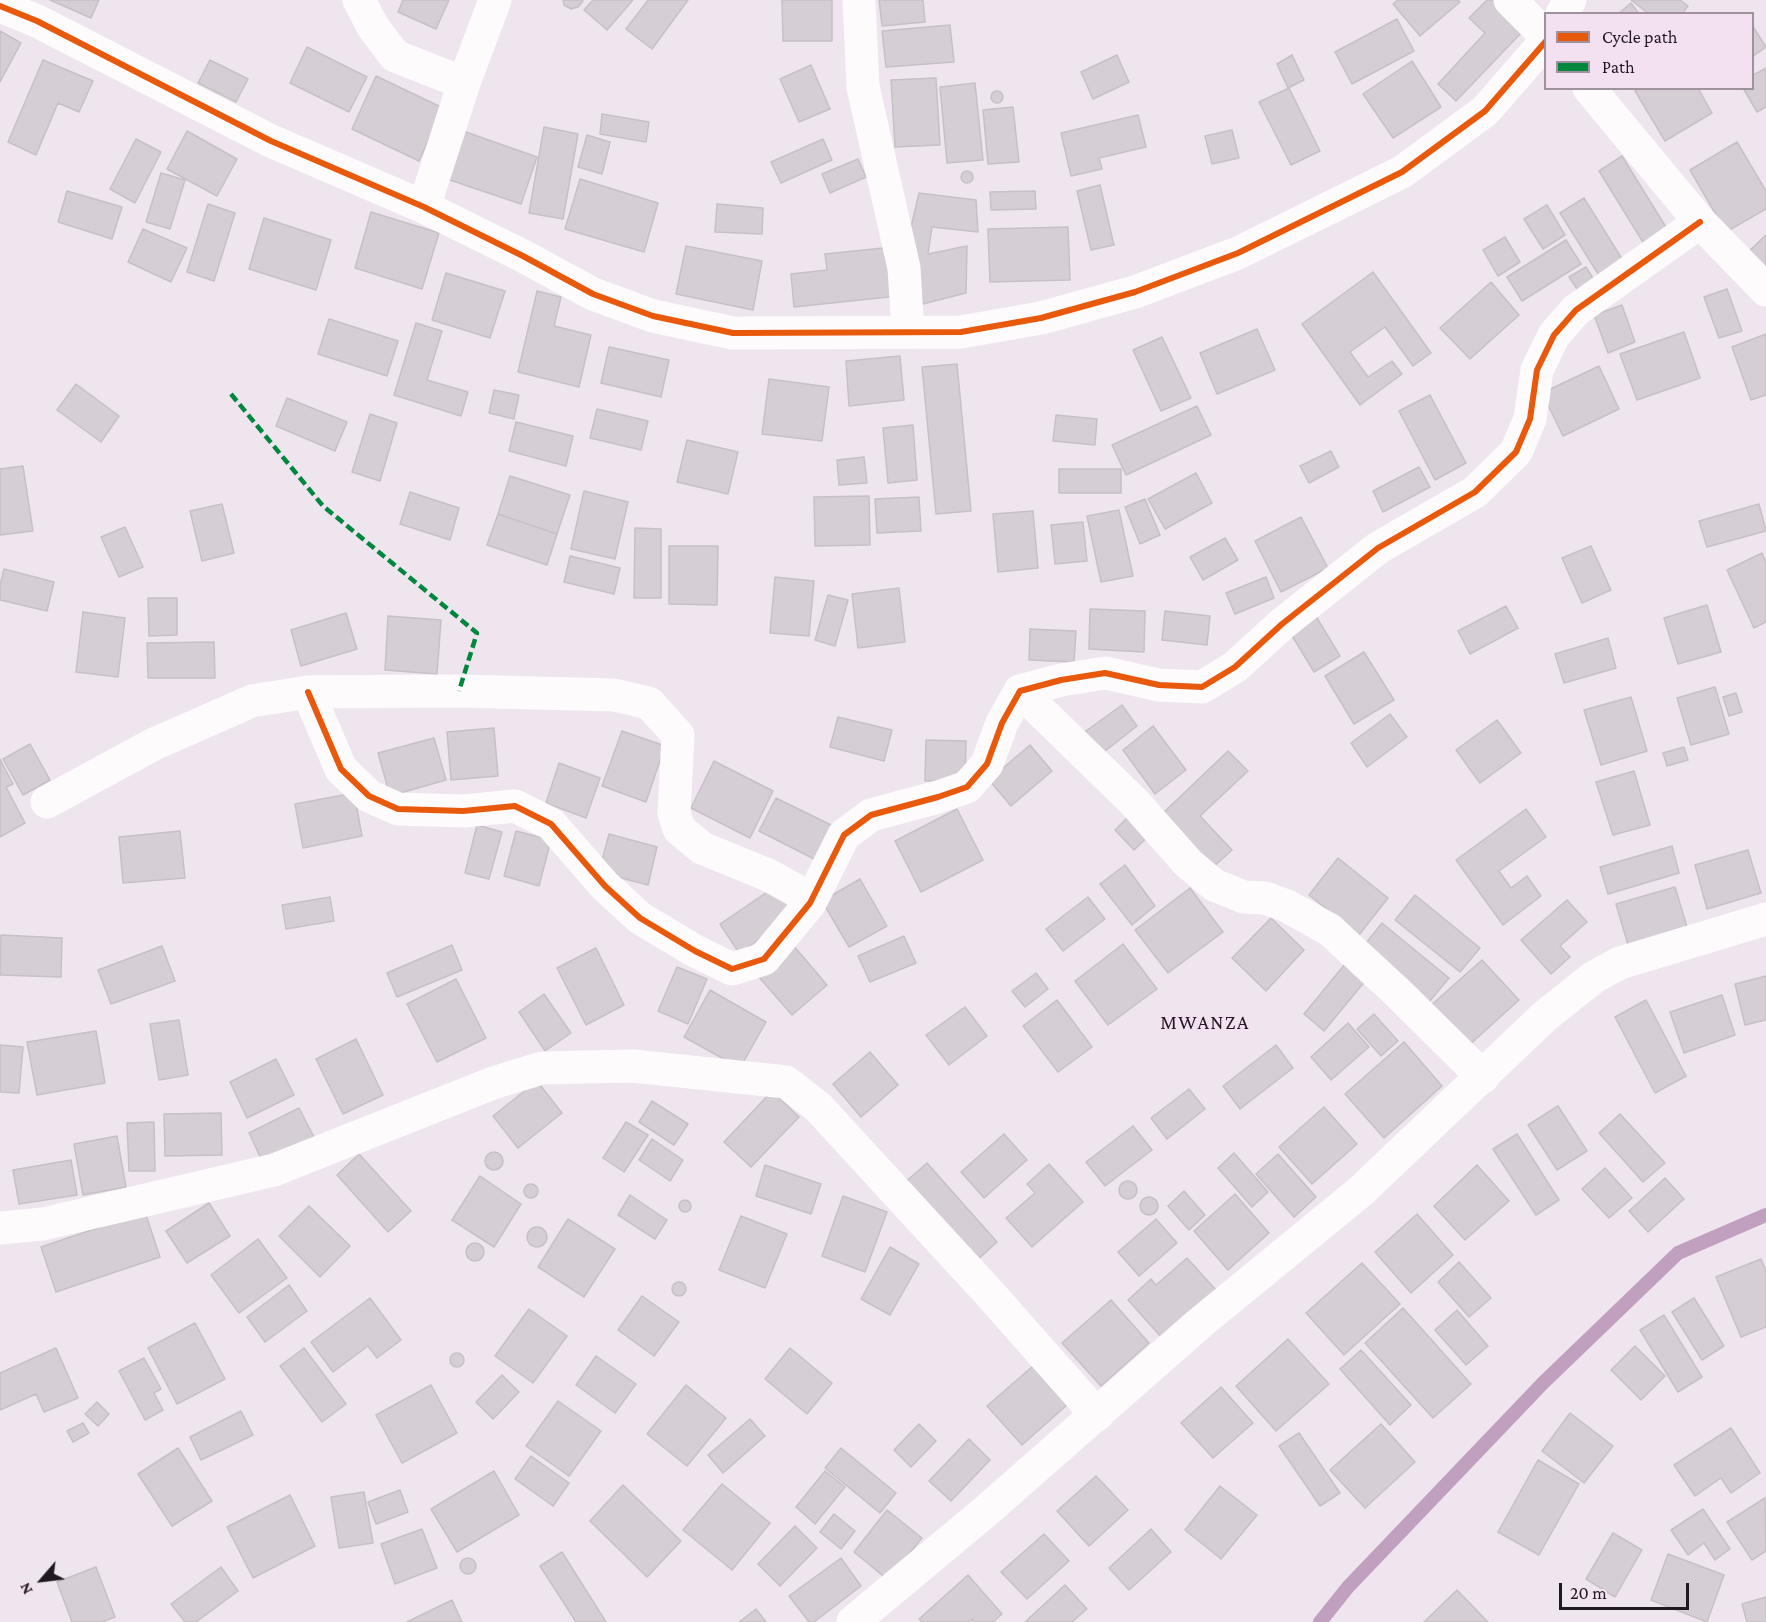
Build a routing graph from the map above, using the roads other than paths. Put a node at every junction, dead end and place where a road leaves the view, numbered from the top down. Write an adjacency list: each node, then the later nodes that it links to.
1 (359, 0): 8 (street)
2 (495, 0): 8 (street)
3 (859, 0): 13 (street)
4 (1510, 0): 6 (street)
5 (0, 6): 10 (street)
6 (1544, 35)
7 (1544, 42): 13 (street)
8 (464, 83): 10 (street)
9 (1591, 90): 11 (street)
10 (424, 207): 13 (street)
11 (1700, 222): 12 (street); 14 (street)
12 (1766, 290)
13 (908, 332)
14 (1020, 691): 17 (street); 19 (street)
15 (308, 692): 16 (street); 17 (street); 17 (street)
16 (47, 802)
17 (810, 903)
18 (1766, 919): 19 (street)
19 (1482, 1077): 21 (street)
20 (0, 1228): 21 (street)
21 (1097, 1415): 22 (street)
22 (854, 1622)

